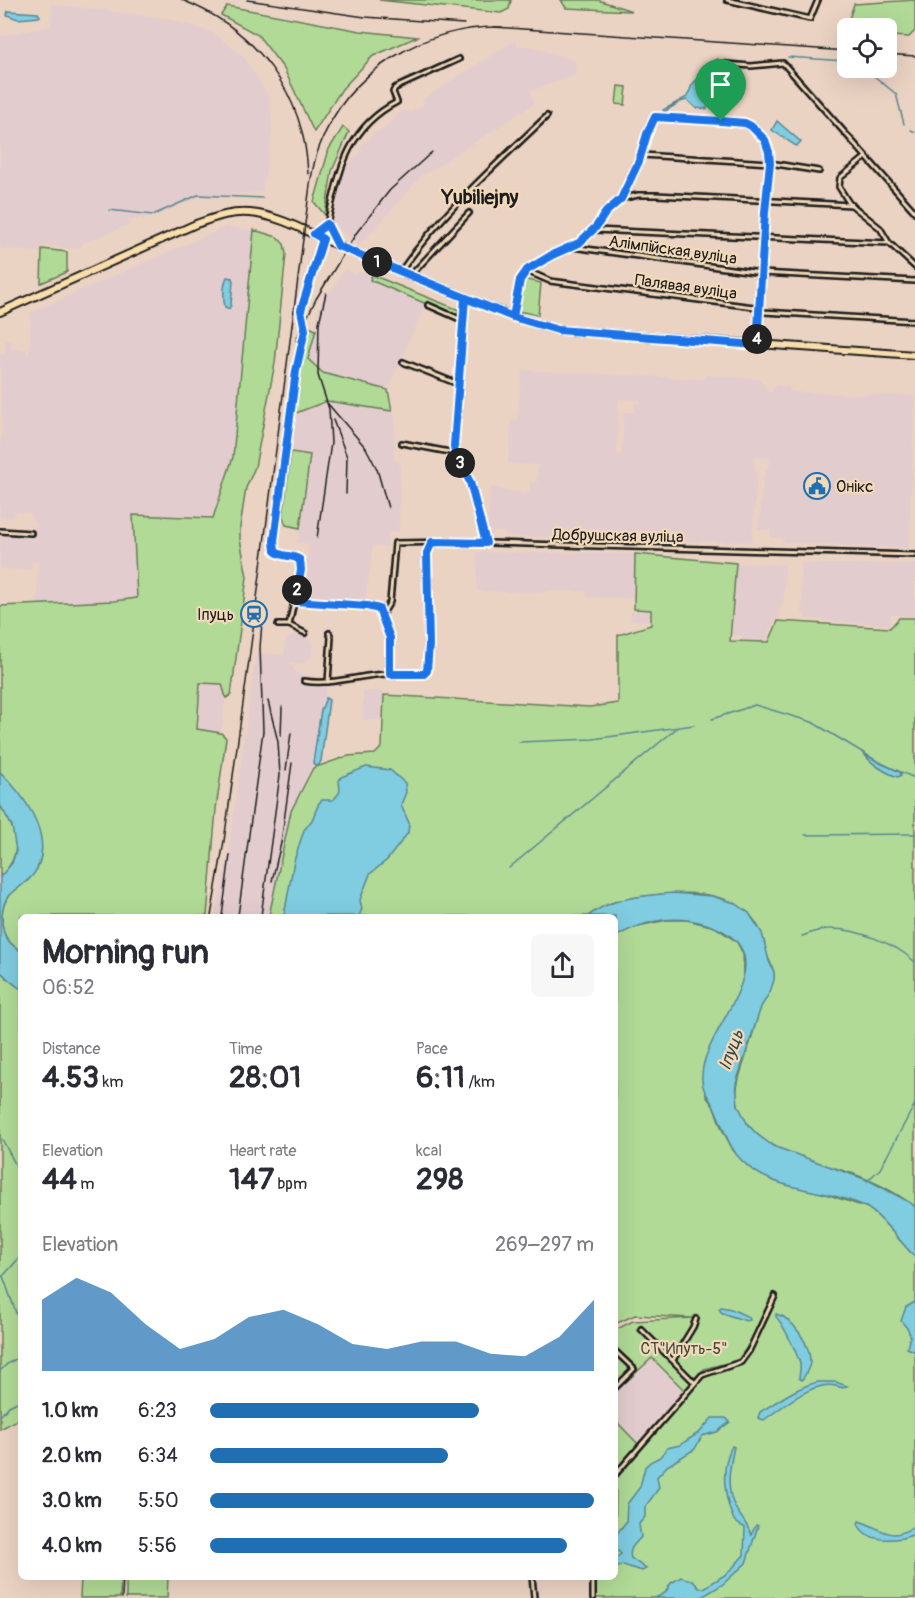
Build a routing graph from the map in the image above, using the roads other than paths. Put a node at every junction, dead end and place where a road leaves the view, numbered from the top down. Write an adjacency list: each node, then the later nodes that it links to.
1 (727, 0): 2 (street)
2 (818, 0)
3 (459, 59): 15 (street)
4 (726, 64): 7 (street)
5 (547, 116): 25 (street)
6 (642, 155): 8 (street); 8 (street); 10 (street)
7 (866, 157): 12 (street); 13 (street)
8 (770, 163): 9 (street); 11 (street)
9 (819, 171)
10 (621, 199): 11 (street); 16 (street)
11 (767, 201): 12 (street); 18 (street)
12 (852, 205): 20 (street)
13 (915, 212)
14 (469, 213): 27 (street)
15 (327, 224): 17 (street); 21 (street)
16 (593, 230): 18 (street); 22 (street)
17 (314, 234): 19 (main road); 32 (main road)
18 (763, 238): 20 (street); 26 (street)
19 (323, 239): 21 (main road); 47 (street)
20 (889, 243): 23 (street)
21 (338, 246): 25 (main road)
22 (572, 247): 24 (street); 26 (street, Алімпійская вуліца)
23 (915, 267)
24 (527, 270): 31 (street, Палявая вуліца); 33 (street)
25 (401, 272): 27 (main road)
26 (761, 273): 28 (street, Алімпійская вуліца); 31 (street)
27 (410, 275): 29 (main road)
28 (915, 282)
29 (465, 298): 33 (main road); 34 (street)
30 (428, 305): 34 (street)
31 (760, 311): 35 (street, Палявая вуліца); 36 (street)
32 (0, 312)
33 (513, 317): 36 (main road)
34 (462, 320): 39 (street)
35 (915, 321)
36 (757, 345): 37 (main road)
37 (915, 355)
38 (403, 362): 39 (street)
39 (458, 384): 41 (street)
40 (402, 443): 41 (street)
41 (455, 453): 45 (street)
42 (0, 531): 43 (street)
43 (31, 533)
44 (432, 542): 45 (street, Добрушская вуліца); 48 (street, Добрушская вуліца); 53 (street)
45 (486, 543): 46 (street, Добрушская вуліца)
46 (915, 555)
47 (295, 601): 48 (street); 50 (street)
48 (382, 615): 53 (street)
49 (278, 625): 50 (street)
50 (289, 625): 51 (street)
51 (305, 633)
52 (329, 633): 55 (street)
53 (390, 674): 55 (street)
54 (304, 681): 55 (street)
55 (328, 682)
56 (775, 1296): 61 (street)
57 (696, 1319): 60 (street)
58 (641, 1329): 60 (street)
59 (618, 1354): 62 (street)
60 (673, 1360): 61 (street)
61 (695, 1383): 63 (street)
62 (618, 1385)
63 (618, 1472)
64 (532, 1580): 66 (street)
65 (593, 1580): 67 (street)
66 (534, 1598)
67 (593, 1598)

